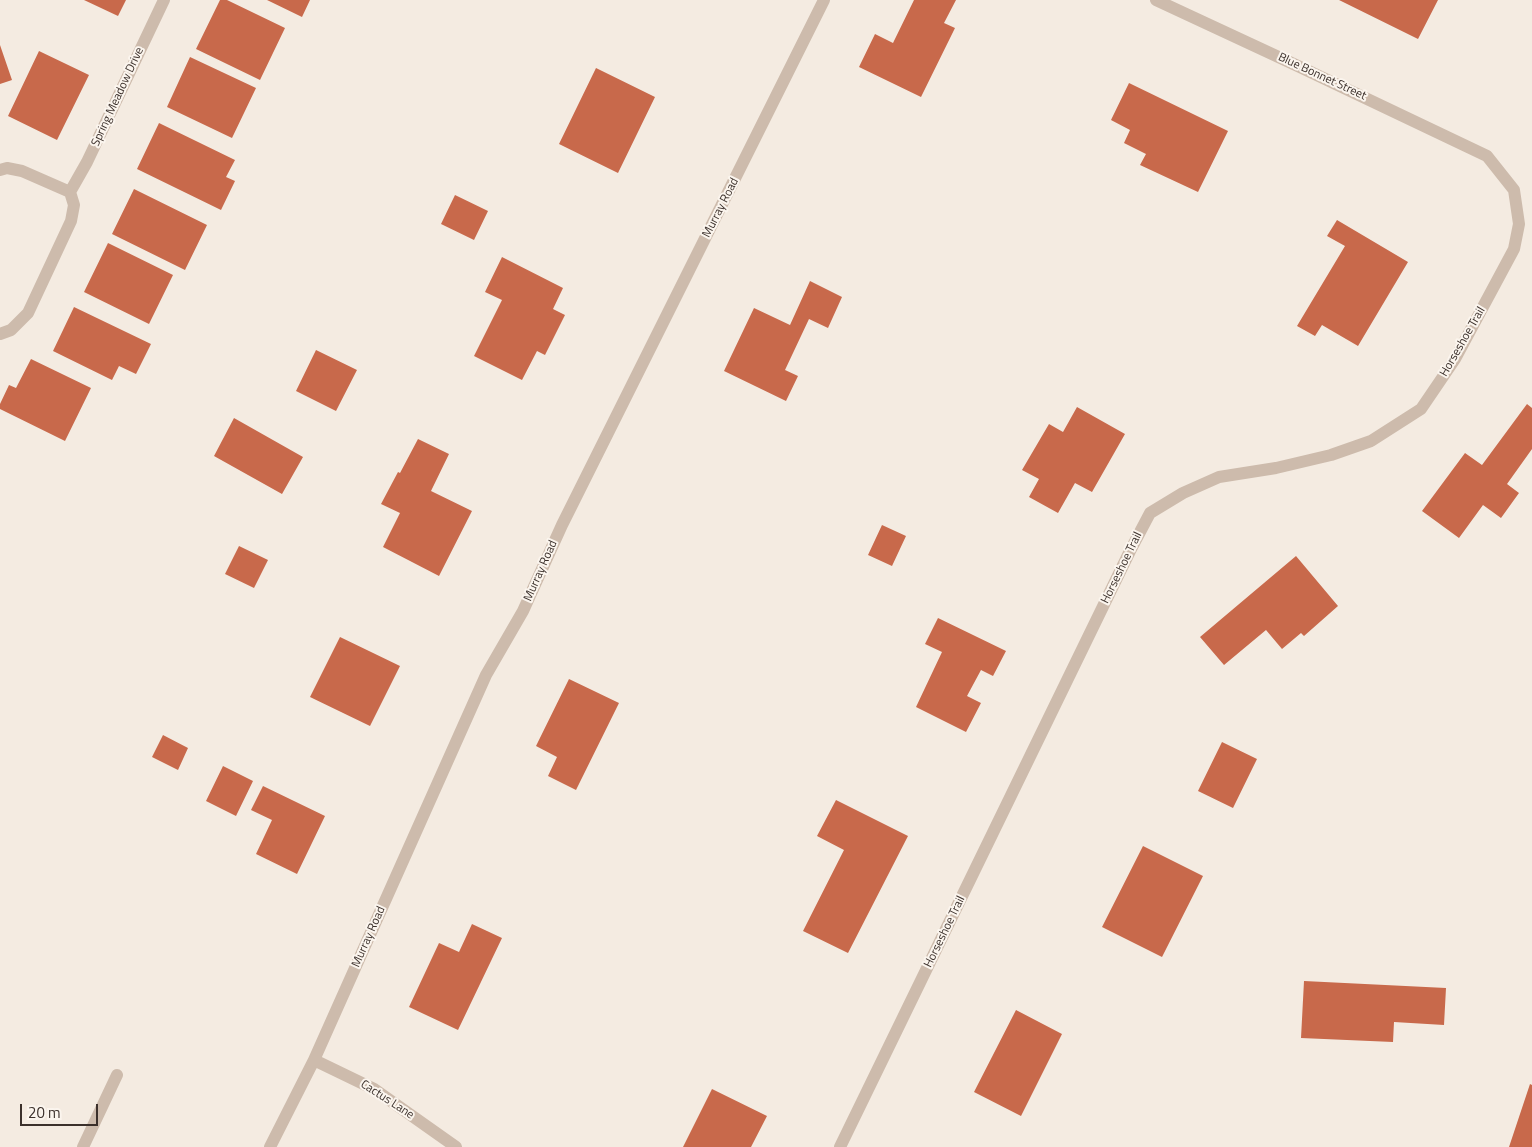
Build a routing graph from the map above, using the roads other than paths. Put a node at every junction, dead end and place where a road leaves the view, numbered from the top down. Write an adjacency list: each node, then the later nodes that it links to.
1 (164, 0): 6 (street, Spring Meadow Drive)
2 (824, 0): 8 (street, Murray Road)
3 (1156, 0): 4 (street, Blue Bonnet Street)
4 (1486, 156): 13 (street, Horseshoe Trail)
5 (0, 170): 6 (street)
6 (70, 192): 7 (street)
7 (0, 334)
8 (314, 1060): 11 (street, Murray Road); 12 (street, Cactus Lane)
9 (117, 1075): 10 (street)
10 (83, 1147)
11 (270, 1147)
12 (456, 1147)
13 (840, 1147)

